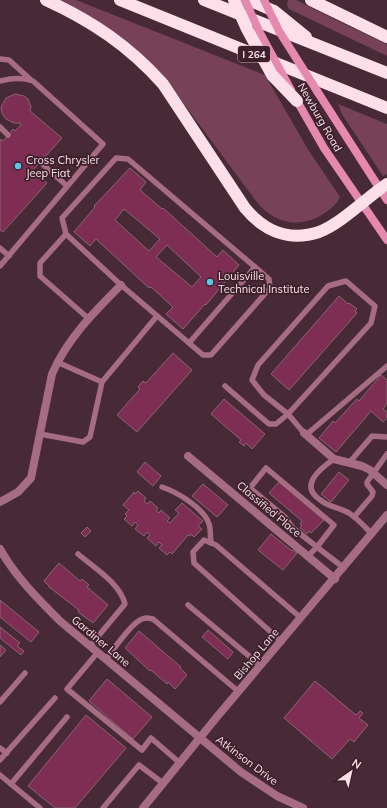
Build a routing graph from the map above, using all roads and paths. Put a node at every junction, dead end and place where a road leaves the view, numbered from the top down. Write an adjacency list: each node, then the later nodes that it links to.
1 (46, 0): 23 (highway)
2 (120, 0): 16 (highway, I 264)
3 (204, 0): 10 (highway)
4 (234, 0): 15 (highway, bridge)
5 (245, 0): 15 (main road, Newburg Road, bridge)
6 (249, 0): 10 (highway)
7 (264, 0): 21 (main road, Newburg Road, bridge)
8 (311, 0): 9 (highway)
9 (387, 37)
10 (316, 45): 12 (highway)
11 (0, 59): 14 (lane)
12 (387, 73)
13 (0, 81): 14 (lane)
14 (33, 81): 20 (lane)
15 (297, 101): 23 (main road, Newburg Road)
16 (387, 108)
17 (0, 128): 18 (lane)
18 (8, 135)
19 (40, 162): 20 (lane)
20 (67, 186): 27 (lane)
21 (383, 186): 22 (main road, Newburg Road); 23 (highway)
22 (387, 200)
23 (361, 203): 25 (main road, Newburg Road)
24 (66, 234): 29 (lane); 30 (lane); 32 (lane)
25 (387, 240)
26 (0, 248): 27 (lane)
27 (9, 256): 28 (lane)
28 (0, 266)
29 (255, 267): 33 (lane); 33 (lane)
30 (121, 285): 31 (lane); 32 (street)
31 (157, 316): 33 (lane); 36 (lane)
32 (89, 319): 34 (street)
33 (189, 343)
34 (57, 362): 36 (lane); 39 (street)
35 (387, 366): 40 (lane)
36 (102, 382): 39 (lane)
37 (225, 386): 38 (lane)
38 (288, 414): 38 (lane); 40 (lane)
39 (40, 434): 49 (street)
40 (305, 434): 44 (street)
41 (387, 437): 45 (lane)
42 (387, 454): 46 (lane)
43 (188, 456): 57 (street, Classified Place)
44 (334, 459): 45 (street); 51 (lane)
45 (349, 463): 46 (street)
46 (373, 473): 47 (street); 51 (lane)
47 (387, 484)
48 (162, 487): 53 (lane)
49 (0, 502)
50 (387, 515): 52 (street, Bishop Lane)
51 (354, 517): 52 (lane)
52 (372, 534): 58 (street, Bishop Lane)
53 (211, 543): 61 (lane); 62 (lane)
54 (317, 546): 54 (lane); 57 (lane); 58 (lane)
55 (0, 549): 63 (street, Gardiner Lane)
56 (78, 554): 63 (lane)
57 (308, 556): 59 (street, Classified Place)
58 (344, 568): 59 (street, Bishop Lane)
59 (335, 579): 61 (street, Bishop Lane)
60 (188, 605): 66 (lane)
61 (301, 618): 62 (street, Bishop Lane)
62 (282, 642): 66 (street, Bishop Lane)
63 (90, 646): 64 (street, Gardiner Lane)
64 (98, 652): 65 (street, Gardiner Lane); 76 (lane)
65 (106, 659): 68 (lane); 72 (street, Gardiner Lane)
66 (261, 666): 68 (street, Bishop Lane)
67 (25, 673): 70 (lane)
68 (239, 692): 72 (street, Bishop Lane)
69 (55, 698): 74 (lane)
70 (0, 702)
71 (67, 717): 78 (lane)
72 (200, 738): 76 (street, Bishop Lane); 83 (street, Atkinson Drive)
73 (0, 748): 74 (lane)
74 (7, 753): 75 (lane)
75 (0, 760)
76 (180, 762): 79 (street, Bishop Lane)
77 (0, 775): 78 (lane)
78 (11, 784): 80 (lane)
79 (164, 784): 81 (lane); 82 (street, Bishop Lane)
80 (40, 808)
81 (103, 808)
82 (143, 808)
83 (303, 808)

